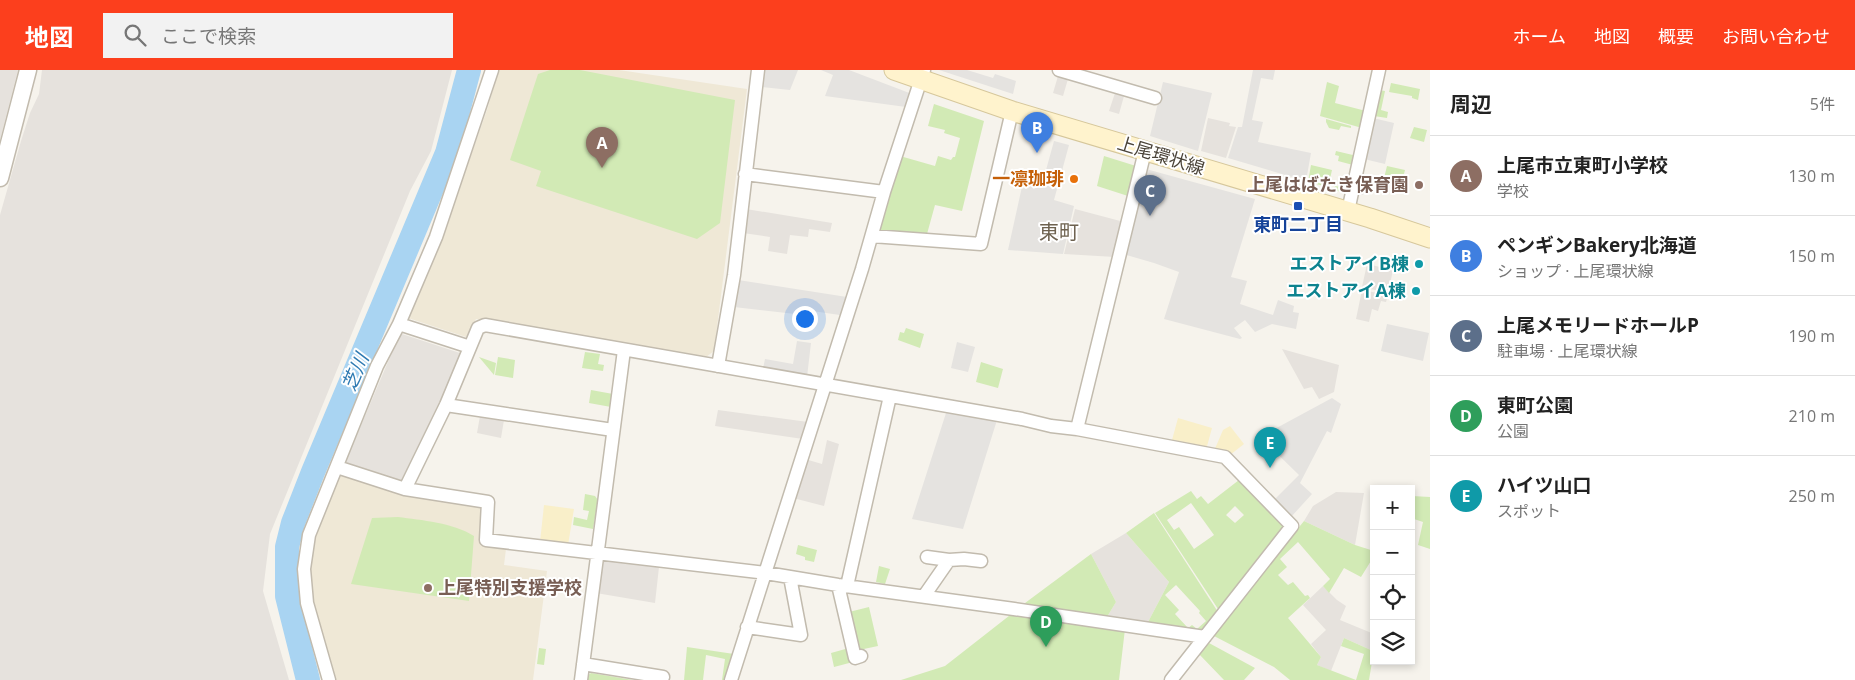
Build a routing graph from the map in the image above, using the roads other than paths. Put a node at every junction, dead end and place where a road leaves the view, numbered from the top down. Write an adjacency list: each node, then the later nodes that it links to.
1 (28, 70): 12 (street)
2 (492, 70): 17 (street)
3 (758, 70): 11 (street)
4 (894, 70): 7 (main road, 上尾環状線)
5 (1059, 70): 8 (street)
6 (1378, 70): 14 (street)
7 (922, 75): 9 (main road, 上尾環状線); 13 (street)
8 (1155, 98)
9 (1012, 111): 10 (main road, 上尾環状線); 15 (street)
10 (1145, 151): 14 (main road, 上尾環状線); 24 (street)
11 (745, 174): 13 (street); 20 (street)
12 (0, 178)
13 (884, 192): 15 (street)
14 (1348, 211): 16 (main road, 上尾環状線)
15 (872, 236): 21 (street)
16 (1430, 238)
17 (399, 324): 18 (street); 26 (street)
18 (470, 347): 19 (street); 23 (street)
19 (624, 350): 20 (street); 25 (street)
20 (718, 366): 21 (street)
21 (823, 386): 22 (street); 32 (street)
22 (890, 396): 24 (street); 34 (street)
23 (446, 405): 25 (street); 27 (street)
24 (1077, 429): 37 (street)
25 (613, 430): 28 (street)
26 (337, 467): 27 (street); 41 (street)
27 (405, 489): 28 (street)
28 (596, 554): 32 (street); 39 (street)
29 (927, 557): 30 (street)
30 (949, 560): 31 (street); 35 (street)
31 (981, 561)
32 (766, 573): 33 (street); 36 (street)
33 (790, 577): 34 (street); 36 (street)
34 (843, 585): 35 (street); 38 (street)
35 (924, 596): 37 (street)
36 (747, 627): 43 (street)
37 (1205, 637): 44 (street)
38 (861, 656)
39 (583, 664): 40 (street); 42 (street)
40 (664, 677)
41 (329, 680)
42 (581, 680)
43 (731, 680)
44 (1171, 680)

